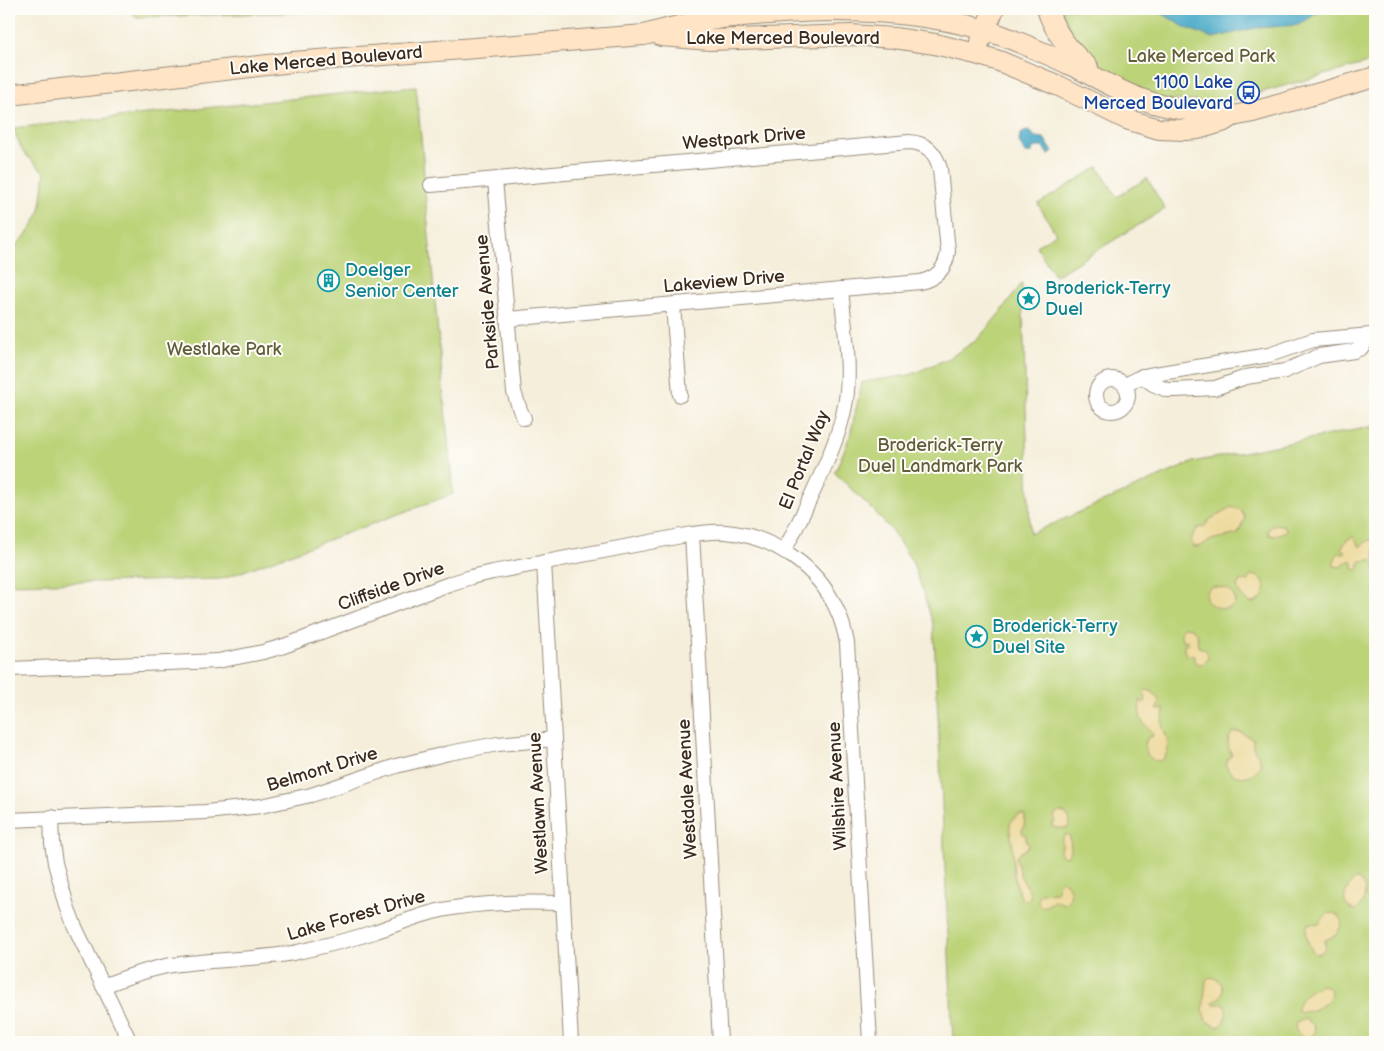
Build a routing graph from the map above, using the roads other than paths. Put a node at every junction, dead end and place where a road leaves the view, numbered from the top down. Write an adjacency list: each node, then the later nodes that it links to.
1 (994, 9): 3 (main road)
2 (1047, 9): 7 (main road)
3 (984, 30): 4 (main road, Lake Merced Boulevard); 5 (main road); 7 (main road, Lake Merced Boulevard)
4 (644, 34): 5 (main road, Lake Merced Boulevard); 8 (main road, Lake Merced Boulevard)
5 (976, 54): 9 (main road, Lake Merced Boulevard)
6 (1375, 77): 9 (main road, Lake Merced Boulevard)
7 (1106, 83): 9 (main road, Lake Merced Boulevard)
8 (9, 94)
9 (1233, 116)
10 (495, 180): 11 (street, Westpark Drive); 12 (street, Westpark Drive); 15 (street, Parkside Avenue)
11 (431, 185)
12 (940, 272): 13 (street, Lakeview Drive)
13 (841, 290): 14 (street, Lakeview Drive); 22 (street, El Portal Way)
14 (673, 305): 15 (street, Lakeview Drive); 19 (street)
15 (508, 319): 20 (street, Parkside Avenue)
16 (1373, 334): 17 (street); 17 (street)
17 (1142, 376): 18 (street)
18 (1125, 386)
19 (680, 395)
20 (524, 418)
21 (692, 534): 22 (street, Cliffside Drive); 23 (street, Cliffside Drive); 32 (street, Westdale Avenue)
22 (784, 551): 33 (street, Wilshire Avenue)
23 (544, 562): 24 (street, Cliffside Drive); 25 (street, Westlawn Avenue)
24 (9, 669)
25 (554, 739): 26 (street, Belmont Drive); 28 (street, Westlawn Avenue)
26 (51, 818): 27 (street, Belmont Drive); 29 (street)
27 (9, 820)
28 (563, 903): 29 (street, Lake Forest Drive); 31 (street, Westlawn Avenue)
29 (103, 986): 30 (street)
30 (130, 1042)
31 (571, 1042)
32 (720, 1042)
33 (870, 1042)

